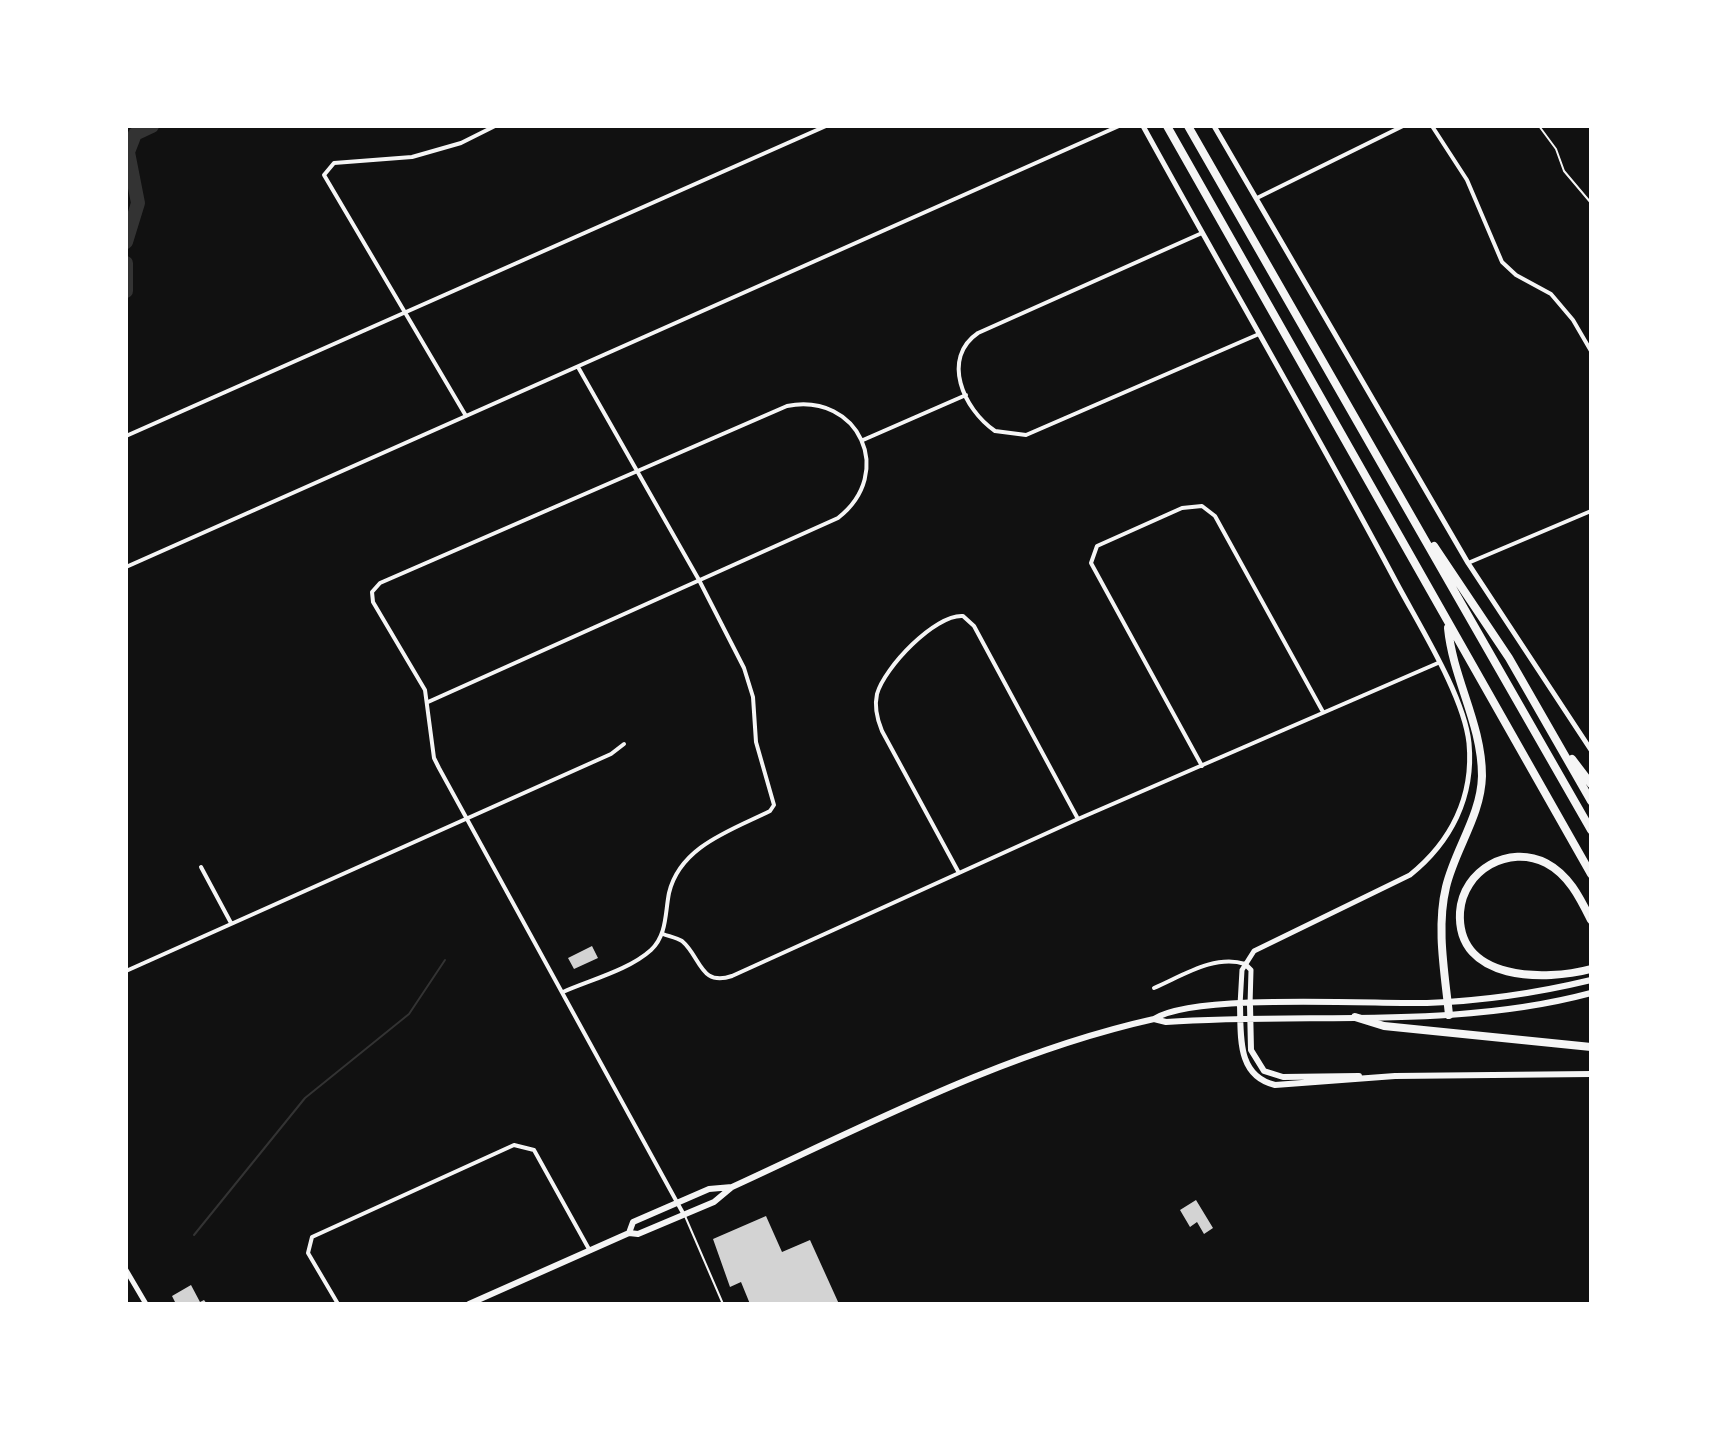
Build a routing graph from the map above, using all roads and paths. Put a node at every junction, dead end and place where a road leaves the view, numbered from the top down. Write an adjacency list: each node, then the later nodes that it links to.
1 (495, 126): 14 (street)
2 (826, 126): 14 (street)
3 (1119, 126): 17 (street)
4 (1143, 126): 13 (street)
5 (1167, 126): 28 (highway)
6 (1188, 126): 23 (highway)
7 (1214, 126): 11 (street)
8 (1403, 126): 11 (street)
9 (1432, 126): 16 (street)
10 (1539, 126): 12 (path)
11 (1257, 198): 25 (street)
12 (1591, 203)
13 (1202, 233): 15 (street); 18 (street)
14 (406, 311): 19 (street); 20 (street)
15 (1259, 334): 18 (street); 29 (street)
16 (1591, 351)
17 (578, 367): 19 (street); 22 (street)
18 (966, 395): 21 (street)
19 (466, 416): 26 (street)
20 (126, 436)
21 (863, 440): 22 (street); 27 (street)
22 (637, 470): 27 (street); 30 (street)
23 (1408, 508): 32 (highway); 40 (highway)
24 (1591, 511): 25 (street)
25 (1468, 563): 34 (street)
26 (126, 567)
27 (699, 580): 30 (street); 46 (street)
28 (1447, 623): 43 (highway); 54 (highway)
29 (1438, 663): 31 (street); 47 (street)
30 (428, 702): 38 (street)
31 (1323, 712): 35 (street); 35 (street)
32 (1549, 728): 36 (highway); 37 (highway)
33 (624, 744): 38 (street)
34 (1591, 750)
35 (1202, 766): 39 (street)
36 (1591, 784)
37 (1591, 801)
38 (466, 817): 45 (street); 52 (street)
39 (1078, 819): 42 (street); 42 (street)
40 (1591, 830)
41 (201, 867): 45 (street)
42 (959, 873): 46 (street)
43 (1591, 874)
44 (1591, 920): 48 (highway)
45 (231, 923): 49 (street)
46 (663, 934): 52 (street)
47 (1245, 964): 51 (street); 55 (street); 56 (street)
48 (1591, 969)
49 (126, 971)
50 (1591, 980): 54 (main road)
51 (1154, 988)
52 (563, 992): 66 (street)
53 (1591, 993): 57 (main road)
54 (1448, 1002): 56 (main road); 57 (highway)
55 (1240, 1005): 56 (main road); 59 (main road); 60 (main road)
56 (1250, 1005): 61 (main road)
57 (1449, 1015): 58 (main road)
58 (1355, 1017): 61 (main road); 62 (highway)
59 (1154, 1019): 60 (main road); 65 (main road)
60 (1240, 1019): 61 (main road); 64 (main road)
61 (1251, 1019): 64 (main road)
62 (1591, 1047)
63 (1591, 1074): 64 (main road)
64 (1367, 1077)
65 (732, 1187): 66 (main road); 67 (main road)
66 (678, 1203): 67 (street); 68 (main road)
67 (684, 1215): 68 (main road); 74 (lane)
68 (629, 1233): 69 (main road)
69 (590, 1251): 72 (street); 73 (main road)
70 (126, 1270): 71 (street)
71 (146, 1304)
72 (338, 1304)
73 (469, 1304)
74 (723, 1304)

